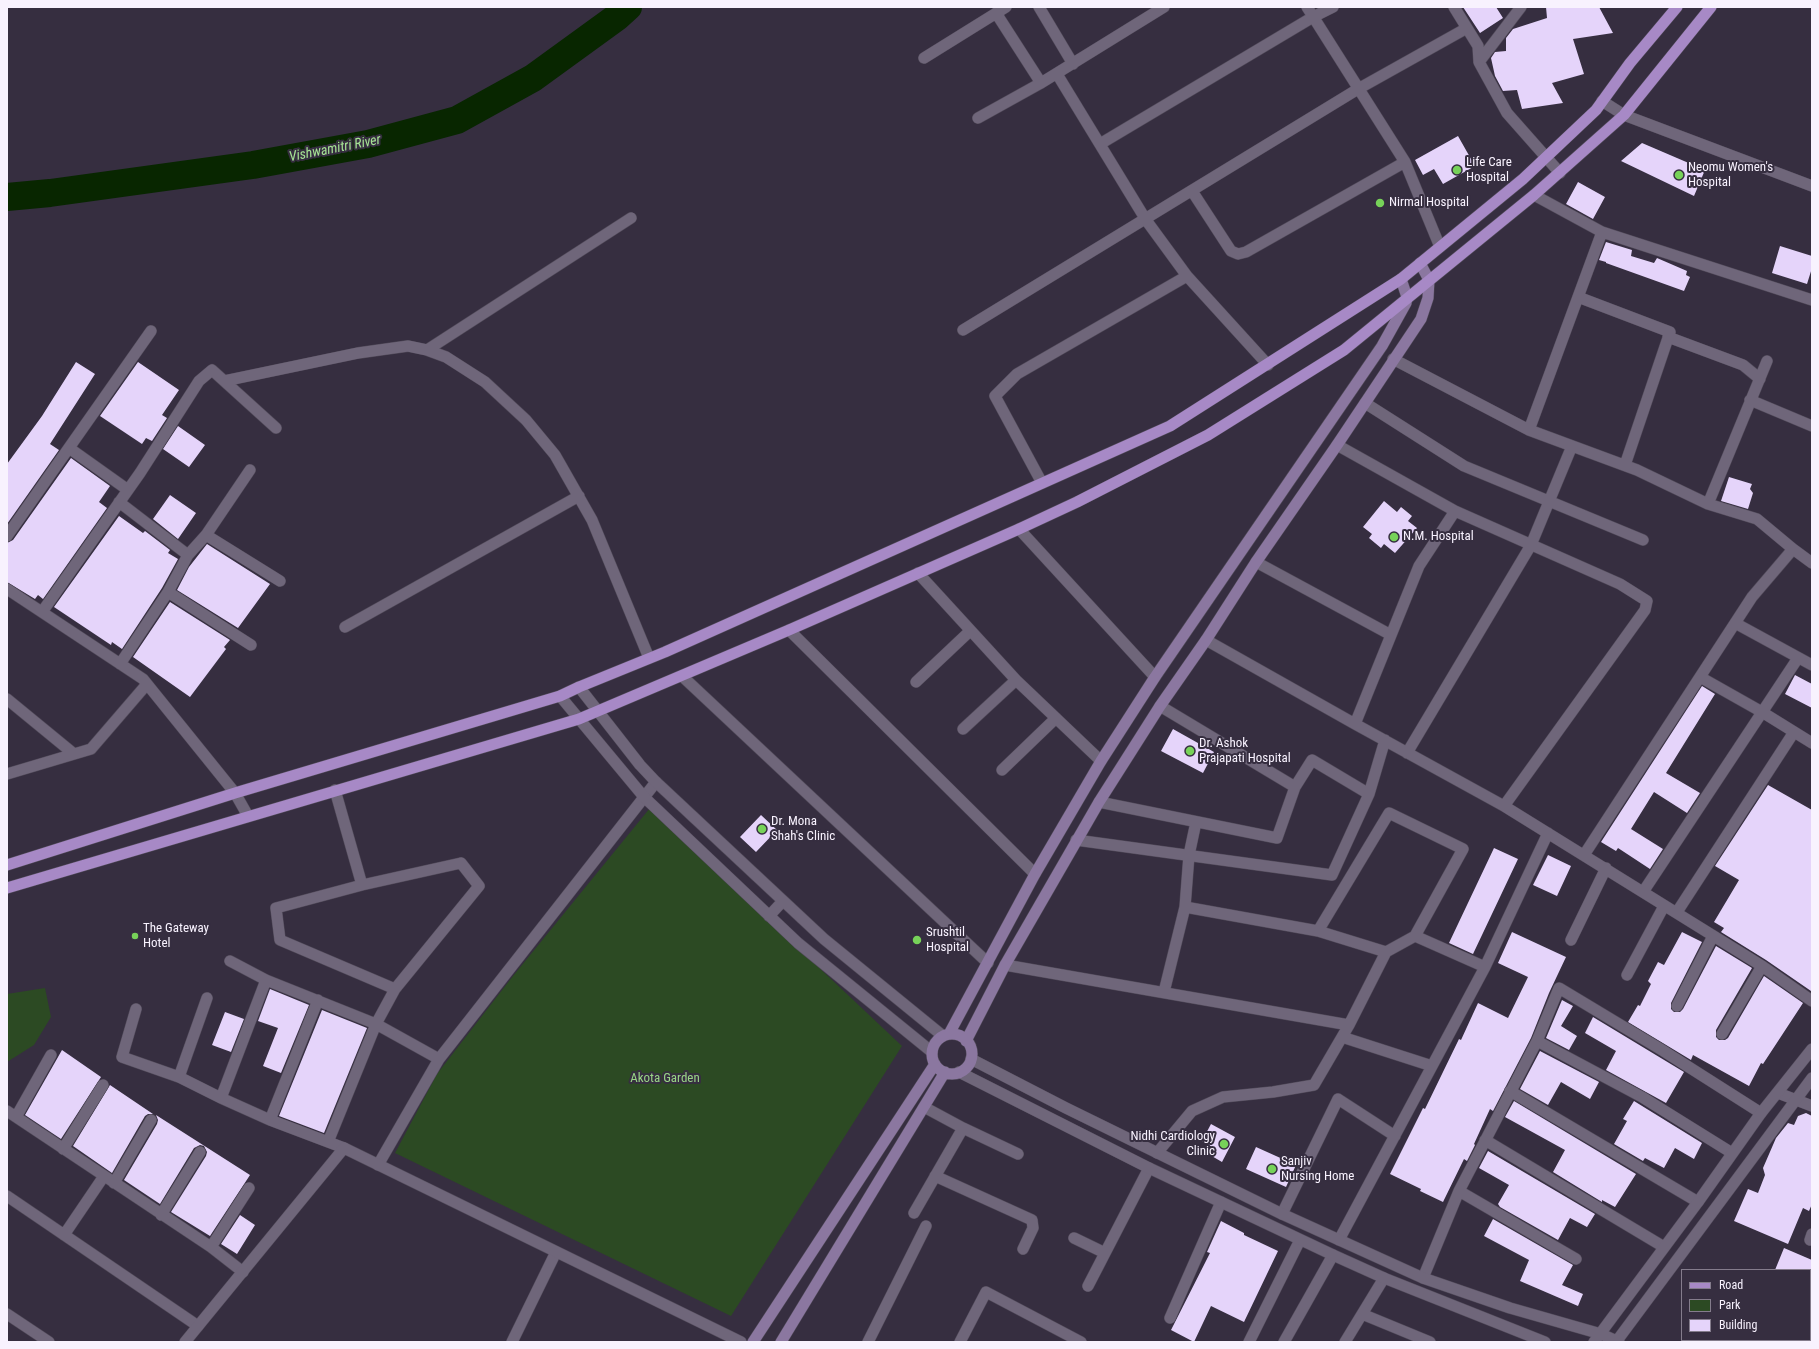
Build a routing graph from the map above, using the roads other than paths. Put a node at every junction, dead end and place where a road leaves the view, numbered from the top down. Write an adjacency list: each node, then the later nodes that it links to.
1 (1040, 7): 14 (street)
2 (1164, 7): 14 (street)
3 (1307, 7): 10 (street)
4 (1333, 7): 10 (street)
5 (1454, 7): 11 (street)
6 (1521, 7): 13 (street)
7 (1677, 7): 18 (main road)
8 (1711, 7): 19 (main road)
9 (1001, 10): 12 (street); 16 (street)
10 (1313, 17): 17 (street); 21 (street)
11 (1467, 28): 13 (street); 17 (street)
12 (924, 58)
13 (1479, 62): 22 (street)
14 (1073, 64): 15 (street)
15 (1057, 74): 16 (street); 21 (street)
16 (1041, 83): 20 (street)
17 (1358, 89): 23 (street); 26 (street)
18 (1602, 101): 19 (street); 22 (main road)
19 (1624, 115): 24 (main road); 25 (street)
20 (978, 118)
21 (1100, 144): 29 (street)
22 (1546, 157): 24 (street); 31 (main road)
23 (1405, 162): 26 (street); 31 (street)
24 (1560, 173): 27 (main road)
25 (1812, 186)
26 (1192, 191): 29 (street)
27 (1534, 195): 30 (street); 35 (main road)
28 (631, 218): 42 (street)
29 (1146, 220): 33 (street); 39 (street)
30 (1602, 232): 37 (street); 38 (street)
31 (1440, 247): 32 (main road)
32 (1420, 263): 34 (main road); 35 (main road)
33 (1187, 276): 45 (street); 58 (street)
34 (1401, 279): 36 (main road); 45 (main road)
35 (1429, 280): 36 (main road); 43 (main road)
36 (1407, 297): 65 (main road); 91 (main road)
37 (1578, 297): 41 (street); 52 (street)
38 (1812, 300)
39 (963, 330)
40 (151, 331): 55 (street)
41 (1668, 337): 46 (street); 56 (street)
42 (427, 350): 47 (street); 60 (street)
43 (1393, 358): 49 (main road); 52 (street)
44 (1767, 361): 46 (street)
45 (1268, 365): 58 (main road)
46 (1760, 379): 48 (street)
47 (224, 381): 51 (street); 59 (street)
48 (1750, 400): 50 (street); 63 (street)
49 (1365, 403): 53 (main road); 61 (street)
50 (1812, 426)
51 (276, 428)
52 (1529, 430): 54 (street)
53 (1338, 444): 64 (street); 72 (main road)
54 (1572, 446): 56 (street); 61 (street)
55 (69, 448): 59 (street); 67 (street)
56 (1625, 465): 63 (street)
57 (250, 470): 66 (street)
58 (1042, 483): 86 (main road)
59 (128, 490): 62 (street)
60 (579, 496): 80 (street); 86 (street)
61 (1549, 501): 68 (street); 69 (street)
62 (119, 502): 71 (street); 78 (street)
63 (1708, 504): 70 (street)
64 (1455, 511): 69 (street); 83 (street)
65 (1019, 529): 74 (main road); 91 (street)
66 (206, 535): 71 (street); 75 (street)
67 (7, 536)
68 (1643, 540)
69 (1531, 544): 109 (street); 121 (street)
70 (1793, 549): 73 (street); 79 (street)
71 (188, 555): 77 (street)
72 (1256, 562): 83 (street); 84 (main road)
73 (1812, 563)
74 (918, 572): 81 (main road); 82 (street)
75 (280, 581)
76 (7, 589): 78 (street)
77 (168, 592): 85 (street); 88 (street)
78 (42, 612): 88 (street)
79 (1735, 624): 87 (street); 92 (street)
80 (345, 628)
81 (788, 630): 90 (main road); 130 (street)
82 (970, 631): 93 (street); 94 (street)
83 (1391, 635): 104 (street)
84 (1206, 640): 99 (main road); 104 (street)
85 (251, 645)
86 (649, 658): 96 (main road)
87 (1798, 658): 89 (street); 101 (street)
88 (120, 664): 95 (street)
89 (1812, 665)
90 (682, 676): 100 (main road); 145 (street)
91 (1155, 676): 111 (main road)
92 (1700, 677): 101 (street); 127 (street)
93 (1016, 680): 102 (street); 105 (street)
94 (916, 682)
95 (147, 684): 110 (street); 117 (street)
96 (579, 686): 97 (main road); 100 (street)
97 (560, 696): 103 (street); 117 (main road)
98 (7, 699): 110 (street)
99 (1160, 706): 115 (street); 120 (main road)
100 (598, 711): 103 (main road); 114 (street)
101 (1762, 712): 106 (street); 133 (street)
102 (1056, 718): 111 (street); 112 (street)
103 (579, 719): 116 (main road); 119 (street)
104 (1355, 724): 107 (street)
105 (963, 729)
106 (1794, 732): 108 (street); 137 (street)
107 (1385, 740): 109 (street); 118 (street)
108 (1812, 743)
109 (1407, 753): 121 (street)
110 (74, 754): 113 (street)
111 (1101, 761): 130 (main road)
112 (1002, 770)
113 (7, 774)
114 (656, 782): 119 (street); 134 (street)
115 (1295, 787): 118 (street); 123 (street)
116 (335, 790): 122 (main road); 131 (street)
117 (235, 793): 122 (street); 128 (main road)
118 (1369, 794): 126 (street)
119 (644, 797): 138 (street); 169 (street)
120 (1099, 802): 123 (street); 125 (main road)
121 (1504, 806): 124 (street)
122 (248, 816): 132 (main road)
123 (1196, 822): 126 (street)
124 (1548, 833): 127 (street); 148 (street)
125 (1076, 840): 126 (street); 146 (main road)
126 (1189, 855): 136 (street)
127 (1584, 855): 129 (street)
128 (7, 865)
129 (1606, 868): 133 (street); 142 (street)
130 (1035, 874): 145 (main road)
131 (362, 885): 151 (street); 151 (street)
132 (7, 888)
133 (1643, 892): 135 (street)
134 (783, 901): 138 (street); 161 (street)
135 (1664, 906): 137 (street); 149 (street)
136 (1185, 907): 139 (street); 152 (street)
137 (1677, 912): 141 (street)
138 (769, 916): 166 (street)
139 (1318, 931): 140 (street); 143 (street)
140 (1415, 936): 143 (street); 148 (street)
141 (1713, 936): 147 (street); 156 (street)
142 (1571, 940)
143 (1386, 952): 159 (street)
144 (230, 961): 150 (street)
145 (988, 963): 161 (main road)
146 (1005, 965): 152 (street); 164 (main road)
147 (1762, 966): 155 (street); 160 (street)
148 (1485, 968): 171 (street)
149 (1627, 975)
150 (266, 980): 154 (street); 179 (street)
151 (395, 989): 158 (street)
152 (1164, 992): 159 (street)
153 (207, 998): 174 (street)
154 (318, 1000): 158 (street); 186 (street)
155 (1812, 1000)
156 (1677, 1006)
157 (136, 1009): 174 (street)
158 (376, 1024): 169 (street); 190 (street)
159 (1349, 1025): 162 (street)
160 (1722, 1034)
161 (946, 1035): 164 (main road); 166 (main road)
162 (1342, 1037): 171 (street); 194 (street)
163 (1537, 1040): 177 (street); 183 (street); 195 (street)
164 (966, 1041): 168 (main road)
165 (1812, 1049): 178 (street)
166 (932, 1052): 170 (main road)
167 (51, 1055): 184 (street)
168 (971, 1058): 173 (main road); 194 (street)
169 (439, 1059): 197 (street)
170 (935, 1064): 172 (main road); 235 (main road)
171 (1432, 1066): 188 (street)
172 (946, 1072): 173 (main road); 182 (main road)
173 (959, 1072): 198 (street)
174 (178, 1077): 179 (street)
175 (1812, 1078): 180 (street)
176 (103, 1085): 192 (street)
177 (1510, 1092): 189 (street); 206 (street)
178 (1778, 1093): 180 (street); 183 (street)
179 (221, 1098): 186 (street)
180 (1796, 1100): 181 (street); 245 (street)
181 (1812, 1106)
182 (924, 1107): 187 (street); 236 (main road)
183 (1761, 1113): 195 (street)
184 (12, 1114): 192 (street)
185 (151, 1120): 201 (street)
186 (270, 1120): 190 (street)
187 (963, 1128): 196 (street); 200 (street)
188 (1395, 1136): 208 (street); 214 (street)
189 (1485, 1140): 203 (street); 216 (street)
190 (328, 1142): 191 (street)
191 (344, 1148): 197 (street); 222 (street)
192 (63, 1149): 199 (street)
193 (200, 1152): 209 (street)
194 (1157, 1153): 208 (street)
195 (1732, 1153): 206 (street)
196 (1018, 1154)
197 (378, 1165): 218 (street)
198 (1149, 1168): 205 (street); 219 (street)
199 (104, 1176): 201 (street); 211 (street)
200 (935, 1176): 207 (street); 217 (street)
201 (114, 1184): 209 (street)
202 (249, 1188): 215 (street)
203 (1459, 1191): 221 (street); 224 (street)
204 (7, 1196): 211 (street)
205 (1221, 1202): 213 (street); 228 (street)
206 (1698, 1202): 216 (street)
207 (914, 1213)
208 (1282, 1214): 214 (street)
209 (161, 1215): 215 (street)
210 (926, 1226): 237 (street)
211 (64, 1235): 229 (street)
212 (1074, 1238): 219 (street)
213 (1300, 1240): 220 (street); 240 (street)
214 (1339, 1240): 224 (street)
215 (211, 1247): 222 (street)
216 (1664, 1247): 230 (street)
217 (1023, 1249)
218 (556, 1252): 233 (street); 234 (street)
219 (1105, 1253): 225 (street)
220 (1333, 1255): 223 (street); 241 (street)
221 (1576, 1259)
222 (243, 1272): 229 (street)
223 (1384, 1278): 227 (street); 244 (street)
224 (1423, 1278): 230 (street)
225 (1088, 1286)
226 (7, 1314): 231 (street)
227 (1362, 1314): 242 (street); 243 (street)
228 (1170, 1318)
229 (198, 1326): 232 (street)
230 (1597, 1338): 245 (street)
231 (49, 1342)
232 (185, 1342)
233 (512, 1342)
234 (741, 1342)
235 (753, 1342)
236 (782, 1342)
237 (868, 1342)
238 (960, 1342): 239 (street)
239 (1081, 1342)
240 (1249, 1342)
241 (1284, 1342)
242 (1345, 1342)
243 (1430, 1342)
244 (1545, 1342)
245 (1617, 1342)

